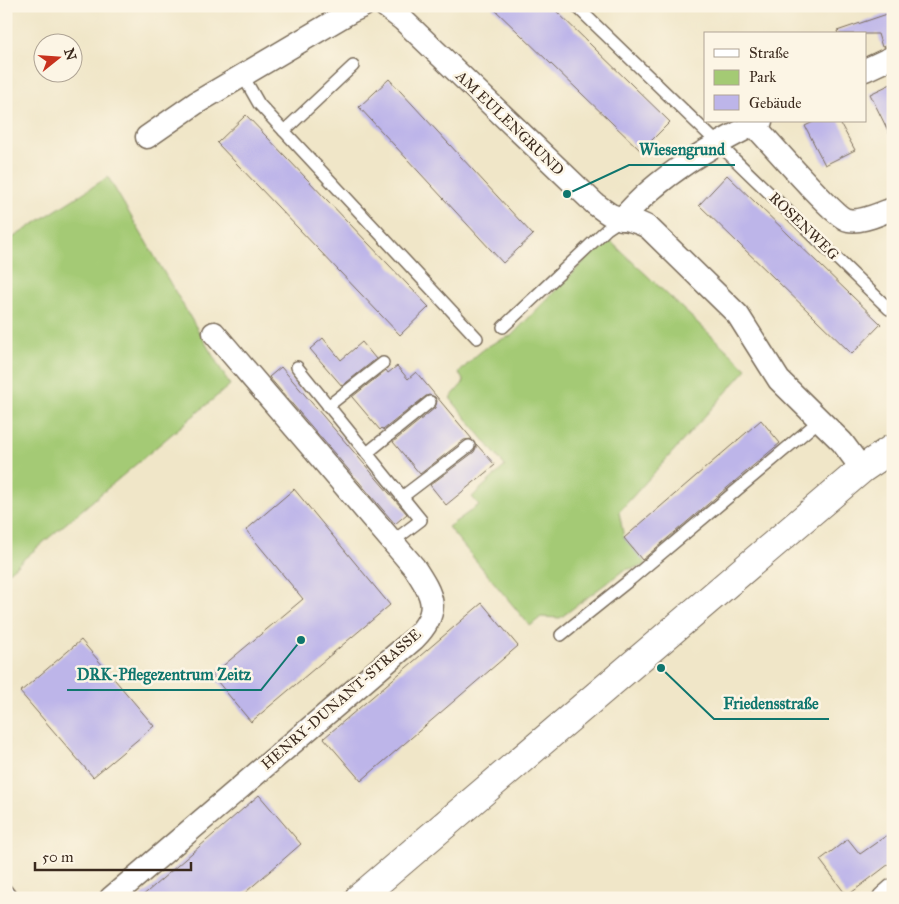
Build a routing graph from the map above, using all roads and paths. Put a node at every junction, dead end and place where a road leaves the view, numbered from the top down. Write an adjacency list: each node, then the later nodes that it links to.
1 (363, 6): 7 (street)
2 (385, 6): 13 (street, AM EULENGRUND)
3 (576, 6): 11 (lane)
4 (893, 57): 6 (street)
5 (353, 66): 9 (lane)
6 (866, 70)
7 (243, 76): 9 (lane); 10 (street)
8 (758, 123): 11 (street); 12 (street)
9 (284, 131): 17 (lane)
10 (147, 137)
11 (719, 144): 13 (street); 14 (lane, ROSENWEG)
12 (893, 209)
13 (622, 218): 15 (lane); 22 (street, AM EULENGRUND)
14 (889, 309)
15 (504, 327)
16 (214, 333): 28 (street, HENRY-DUNANT-STRASSE)
17 (477, 338)
18 (383, 363): 21 (lane)
19 (297, 367): 21 (lane)
20 (430, 402): 25 (lane)
21 (328, 406): 25 (lane)
22 (820, 420): 26 (street, AM EULENGRUND); 29 (lane)
23 (469, 446): 27 (lane)
24 (893, 448): 26 (street)
25 (366, 453): 27 (lane)
26 (862, 469): 34 (street)
27 (402, 497): 28 (lane)
28 (392, 542): 33 (street, HENRY-DUNANT-STRASSE)
29 (561, 635)
30 (6, 890): 32 (lane)
31 (893, 890): 35 (street)
32 (12, 898)
33 (111, 898)
34 (359, 898)
35 (884, 898)

